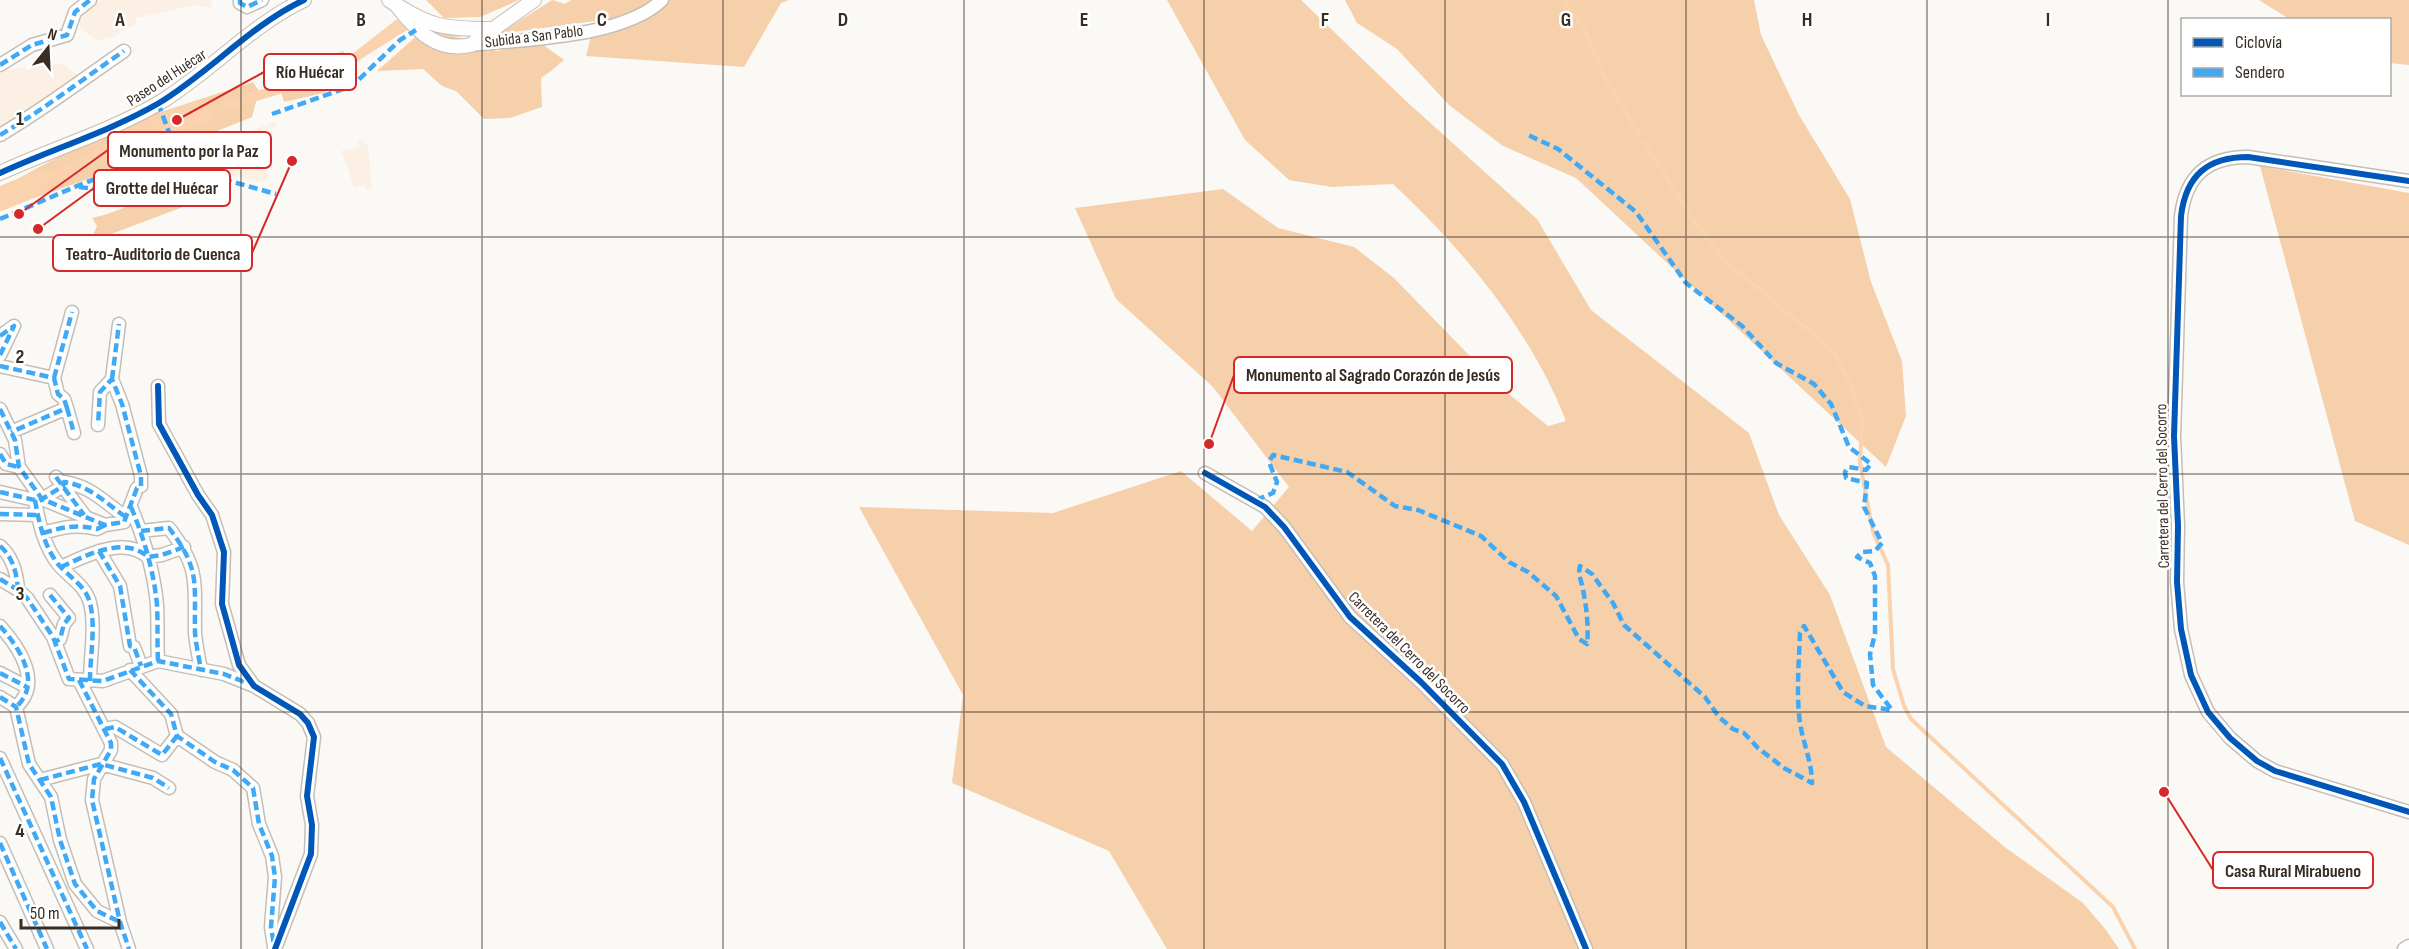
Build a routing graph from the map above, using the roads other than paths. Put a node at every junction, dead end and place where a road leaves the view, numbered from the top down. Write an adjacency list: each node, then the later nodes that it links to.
1 (90, 0): 12 (street)
2 (240, 0): 3 (street)
3 (262, 0)
4 (304, 0): 14 (street, Paseo del Huécar)
5 (534, 0): 9 (street)
6 (662, 0): 10 (street, Subida a San Pablo)
7 (392, 2): 8 (street)
8 (421, 23): 9 (street); 10 (street)
9 (491, 29): 10 (street)
10 (471, 45)
11 (124, 51): 13 (street)
12 (0, 65)
13 (0, 135)
14 (0, 173)
15 (2409, 181): 67 (street, Carretera del Cerro del Socorro)
16 (72, 312): 21 (street)
17 (119, 324): 22 (street)
18 (0, 336): 19 (street)
19 (0, 355)
20 (0, 366): 21 (street)
21 (54, 378): 24 (street)
22 (112, 380): 26 (street); 35 (street)
23 (158, 386): 57 (street)
24 (67, 408): 27 (street); 28 (street)
25 (0, 409): 27 (street)
26 (98, 425)
27 (11, 432): 30 (street)
28 (74, 433)
29 (2, 461): 30 (street)
30 (19, 467): 34 (street)
31 (1205, 473): 77 (street, Carretera del Cerro del Socorro)
32 (59, 481): 34 (street); 35 (street); 38 (street)
33 (0, 492): 34 (street)
34 (39, 499): 37 (street); 38 (street)
35 (129, 512): 39 (street); 40 (street)
36 (0, 514): 37 (street)
37 (38, 516): 41 (street)
38 (85, 516): 39 (street)
39 (105, 525): 41 (street)
40 (141, 531): 43 (street); 45 (street)
41 (43, 533): 46 (street)
42 (0, 546): 48 (street)
43 (184, 548): 45 (street); 54 (street)
44 (99, 551): 45 (street); 46 (street); 53 (street)
45 (148, 557): 52 (street)
46 (61, 567): 56 (street)
47 (0, 579): 48 (street)
48 (18, 590): 51 (street)
49 (50, 595): 51 (street)
50 (0, 626): 58 (street)
51 (55, 642): 56 (street)
52 (158, 661): 53 (street); 54 (street)
53 (136, 668): 56 (street); 62 (street)
54 (201, 670): 57 (street)
55 (0, 673): 58 (street)
56 (80, 680): 61 (street)
57 (254, 686): 76 (street)
58 (27, 687): 60 (street)
59 (0, 697): 60 (street)
60 (16, 707): 65 (street)
61 (105, 729): 62 (street); 64 (street)
62 (177, 736): 76 (street)
63 (0, 758): 74 (street)
64 (102, 764): 65 (street); 66 (street); 70 (street)
65 (40, 780): 70 (street)
66 (169, 788)
67 (2409, 812)
68 (0, 843): 73 (street)
69 (0, 922): 72 (street)
70 (120, 922): 75 (street)
71 (2409, 946): 78 (street)
72 (16, 949)
73 (47, 949)
74 (87, 949)
75 (129, 949)
76 (274, 949)
77 (1586, 949)
78 (2404, 949)

